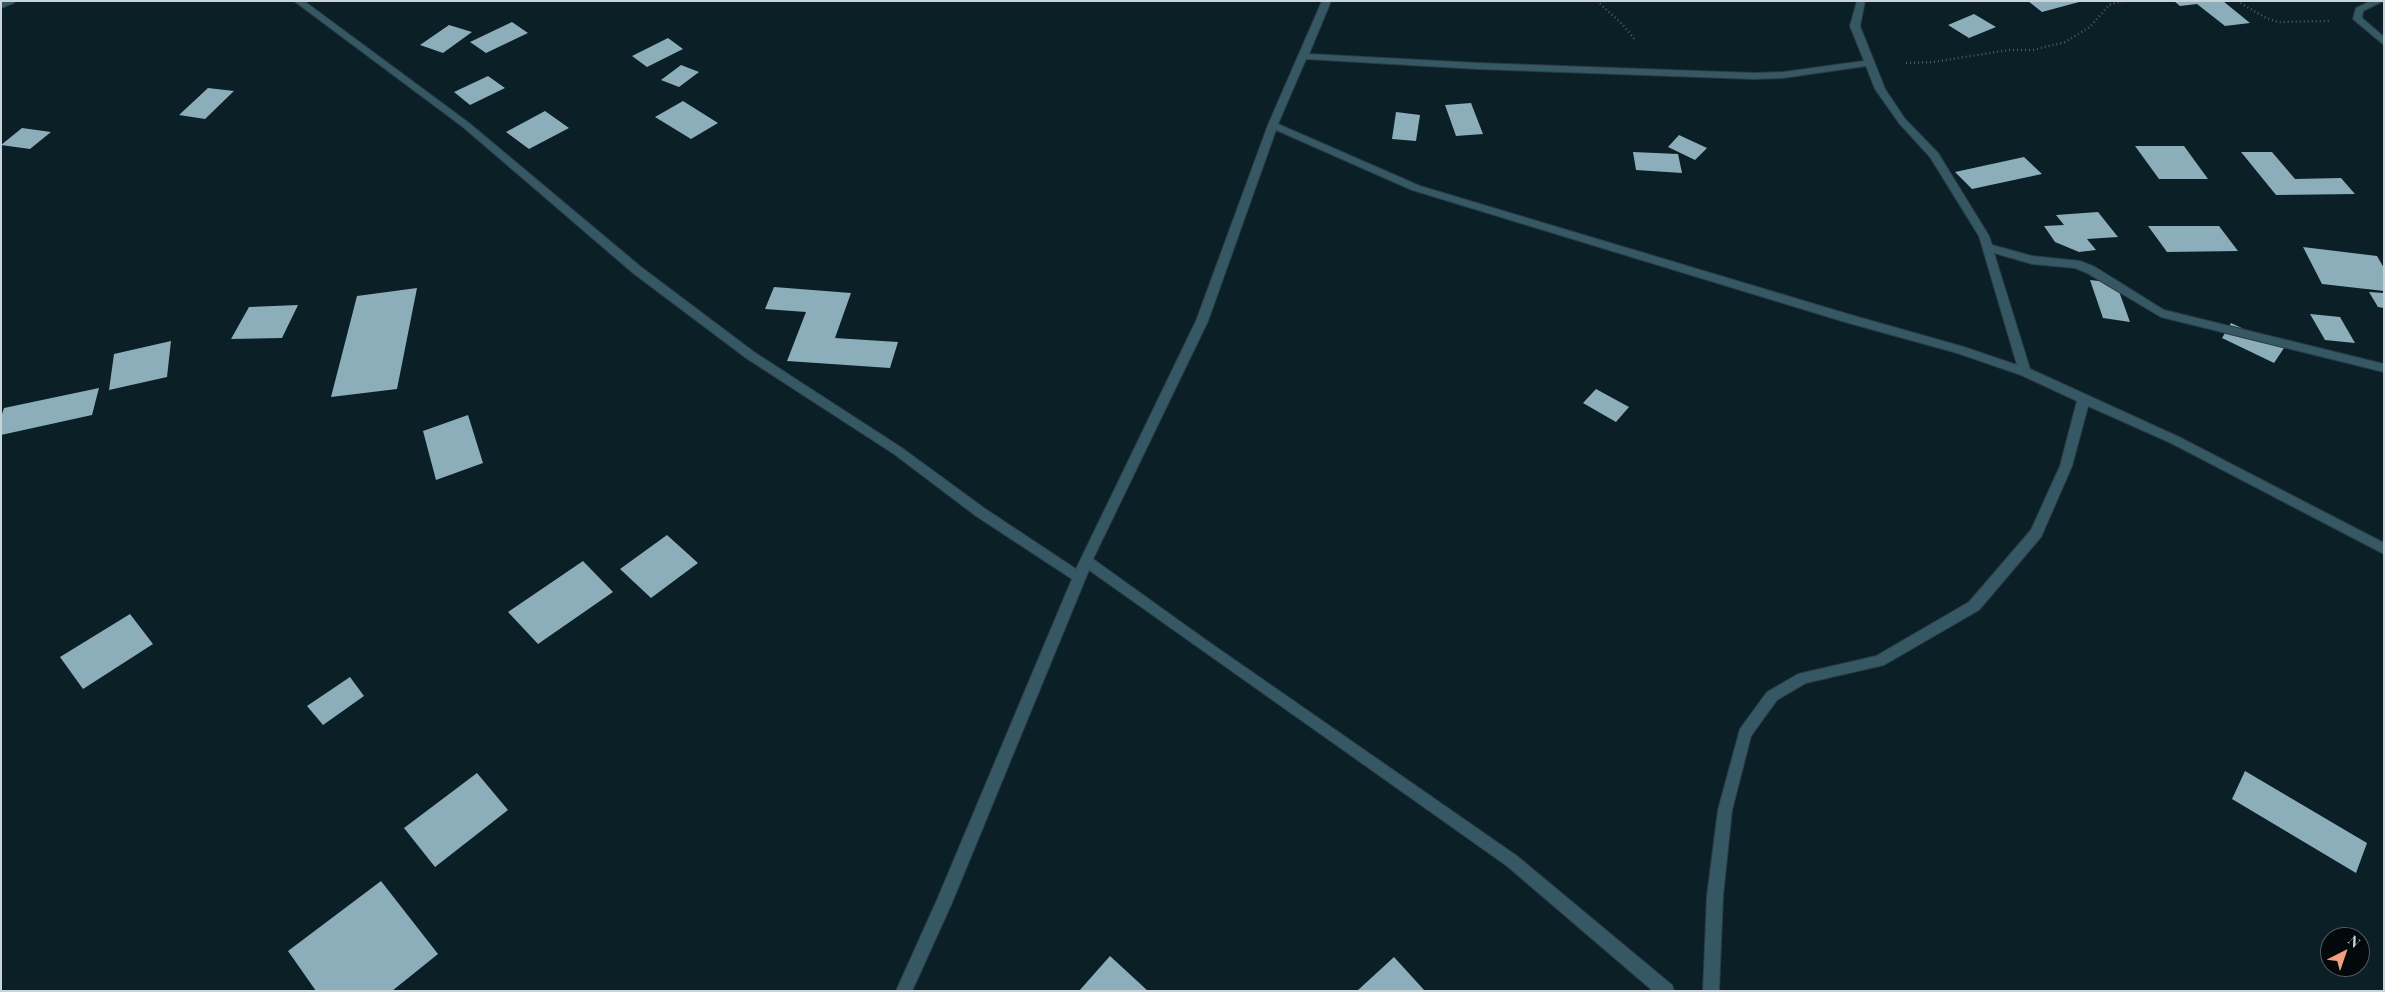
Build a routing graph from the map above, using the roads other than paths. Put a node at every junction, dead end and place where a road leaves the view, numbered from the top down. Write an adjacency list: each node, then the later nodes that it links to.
1 (11, 1): 6 (street)
2 (298, 1): 17 (street)
3 (1327, 1): 8 (street)
4 (1861, 1): 9 (street)
5 (2379, 1): 7 (street)
6 (1, 5)
7 (2384, 42)
8 (1302, 56): 9 (street); 10 (street)
9 (1868, 63): 11 (street)
10 (1272, 125): 13 (street); 16 (street)
11 (1988, 247): 12 (street); 13 (street)
12 (2384, 368)
13 (2024, 372): 14 (street)
14 (2084, 398): 15 (street); 20 (street)
15 (2384, 549)
16 (1086, 561): 17 (street); 19 (street)
17 (1080, 578): 18 (street)
18 (904, 991)
19 (1666, 991)
20 (1711, 991)

